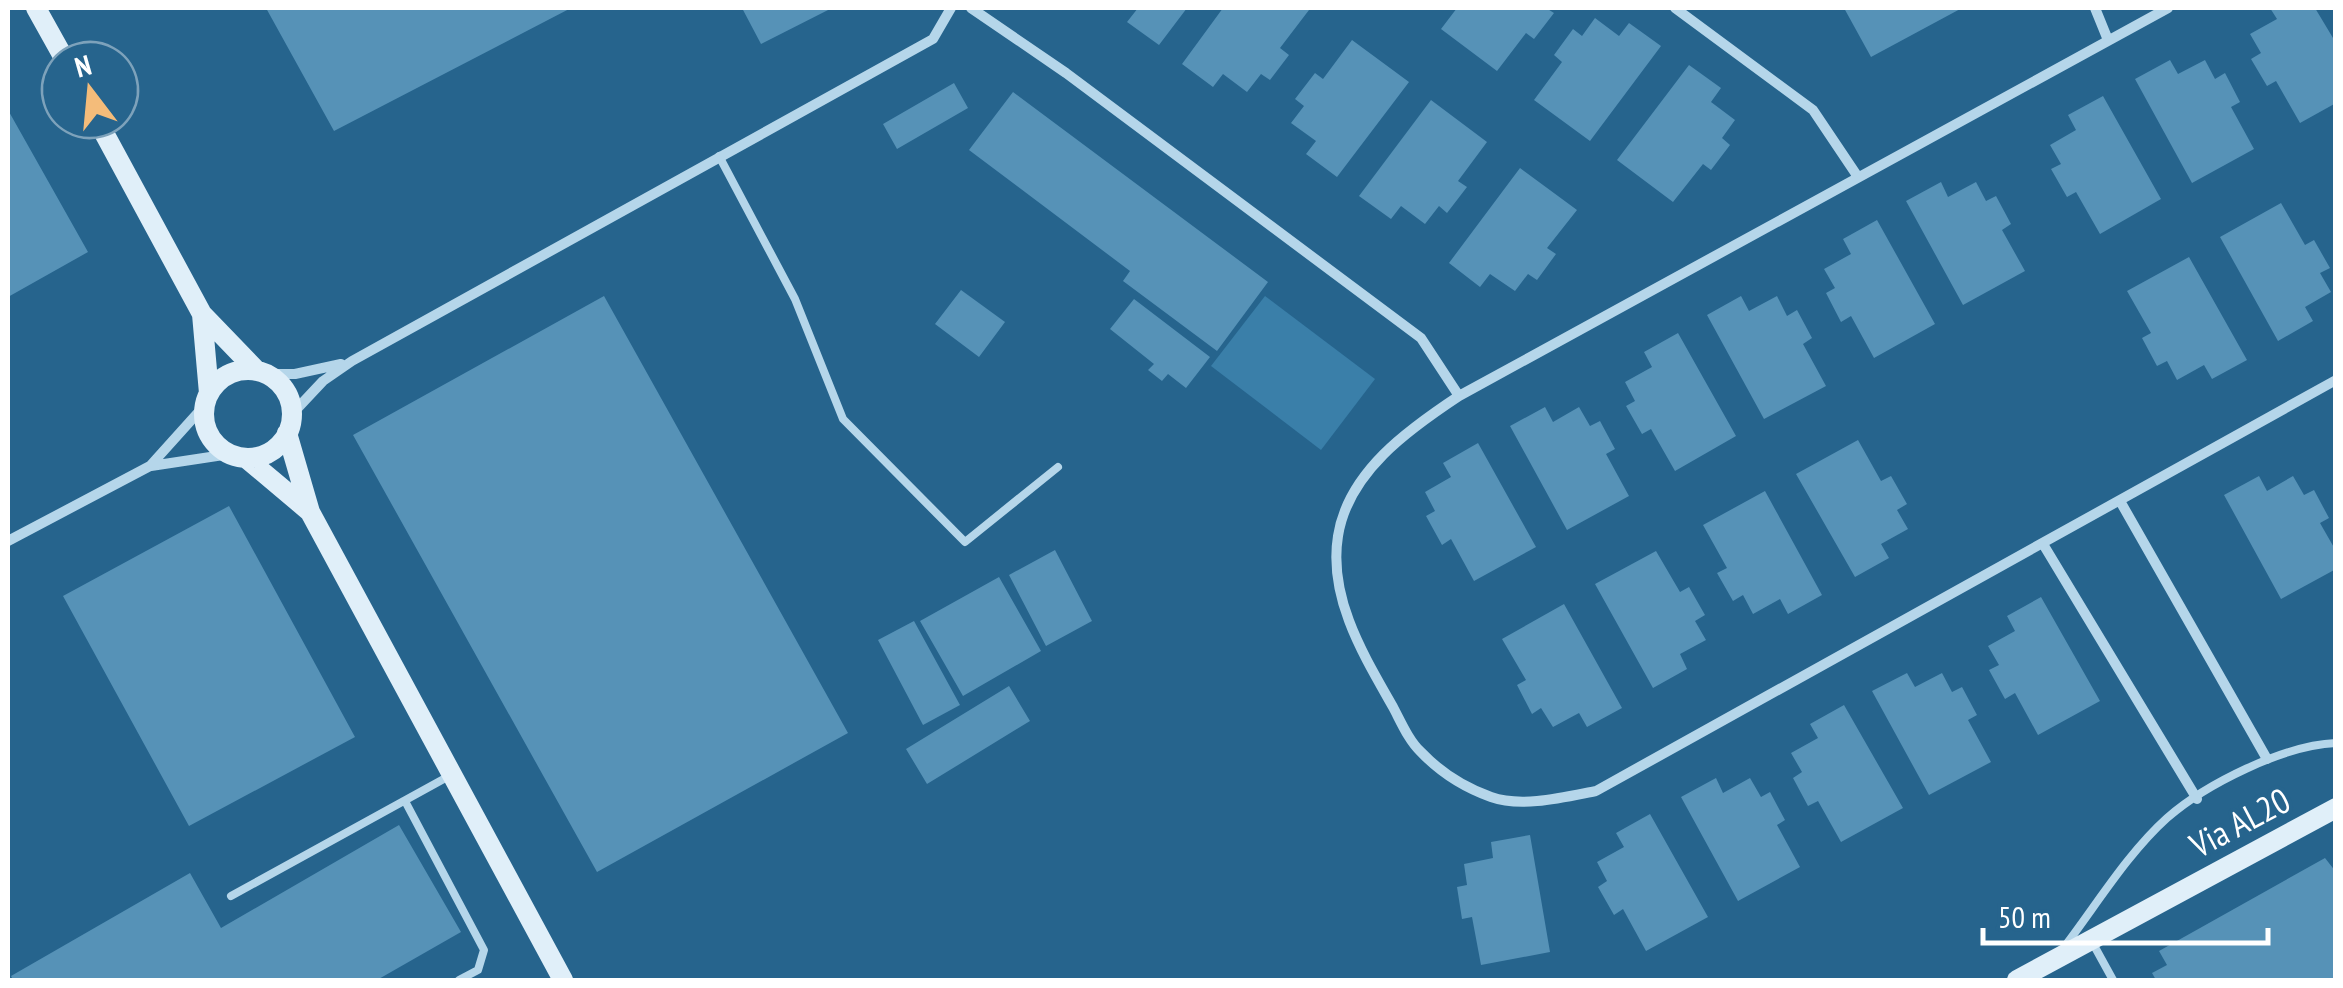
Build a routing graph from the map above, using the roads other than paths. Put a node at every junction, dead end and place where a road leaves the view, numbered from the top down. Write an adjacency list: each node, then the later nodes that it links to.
1 (36, 8): 7 (street)
2 (951, 8): 10 (street)
3 (971, 8): 16 (street)
4 (1675, 8): 11 (street)
5 (2096, 8): 8 (street)
6 (2168, 8): 8 (street)
7 (54, 40)
8 (2108, 40): 11 (street)
9 (108, 140): 12 (street)
10 (719, 156): 13 (street); 21 (lane)
11 (1858, 178): 16 (street)
12 (202, 314): 14 (street); 17 (street)
13 (352, 361): 14 (street); 18 (street)
14 (260, 372): 17 (street); 18 (street)
15 (2336, 380): 22 (street)
16 (1459, 396): 25 (street)
17 (206, 400): 19 (street); 20 (street)
18 (290, 424): 19 (street); 23 (street)
19 (238, 456): 20 (street); 23 (street)
20 (150, 466): 24 (street)
21 (1058, 467)
22 (2120, 501): 25 (street); 27 (street)
23 (310, 512): 28 (street)
24 (8, 541)
25 (2043, 544): 29 (street)
26 (2336, 744): 27 (lane)
27 (2266, 759): 29 (lane)
28 (451, 774): 30 (lane); 36 (street)
29 (2197, 798): 34 (lane)
30 (404, 802): 32 (lane); 35 (lane)
31 (2336, 808): 33 (street, Via AL20)
32 (231, 896)
33 (2091, 940): 34 (street, Via AL20); 38 (lane)
34 (2053, 961): 37 (street, Via AL20)
35 (459, 980)
36 (563, 980)
37 (2017, 980)
38 (2113, 980)

